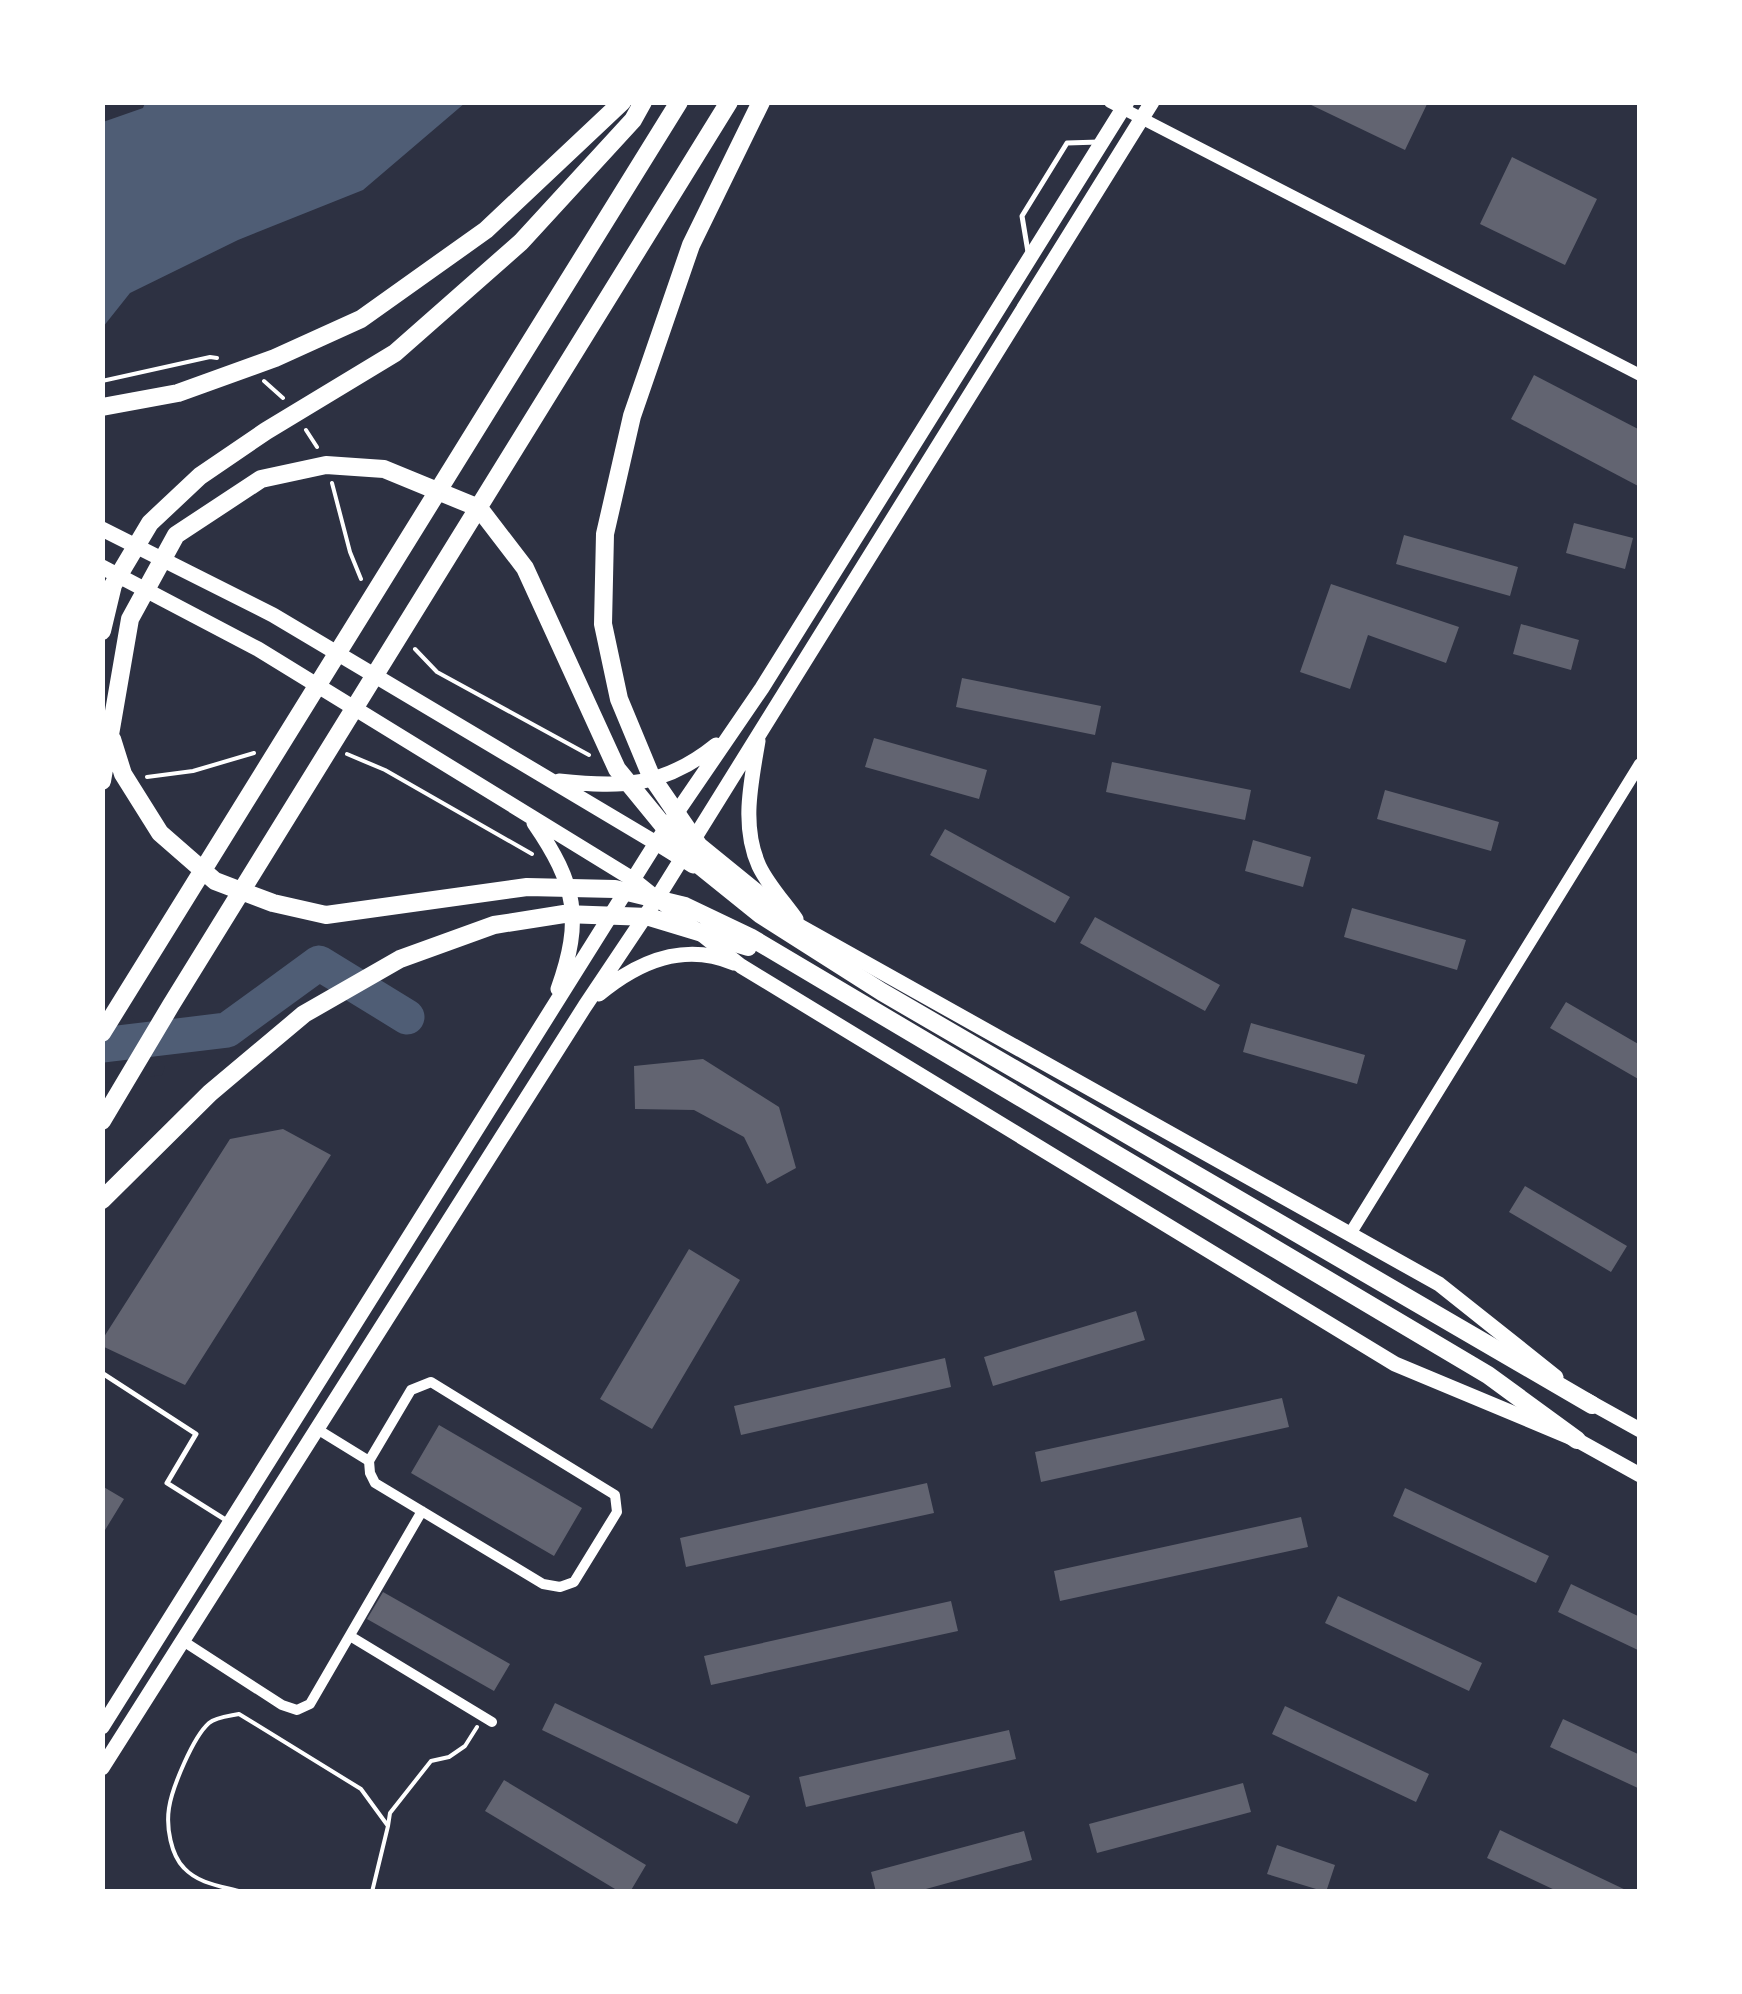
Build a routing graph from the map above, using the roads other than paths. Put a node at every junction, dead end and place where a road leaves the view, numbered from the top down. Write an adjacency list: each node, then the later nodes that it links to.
1 (622, 102): 12 (highway)
2 (643, 102): 15 (highway)
3 (678, 102): 33 (highway)
4 (729, 102): 34 (highway)
5 (761, 102): 29 (highway)
6 (1152, 102): 8 (main road)
7 (1120, 105): 8 (street); 9 (main road)
8 (1141, 119): 11 (street); 18 (main road)
9 (1102, 142): 10 (main road); 10 (lane)
10 (1029, 259): 17 (main road)
11 (1640, 375)
12 (102, 407)
13 (102, 529): 21 (main road)
14 (102, 567): 22 (main road)
15 (102, 631)
16 (102, 710): 30 (highway)
17 (731, 734): 21 (main road); 23 (main road)
18 (759, 734): 24 (main road); 27 (main road)
19 (1640, 764): 36 (street)
20 (102, 780): 29 (highway)
21 (550, 780): 23 (main road)
22 (529, 816): 25 (main road); 32 (main road)
23 (656, 842): 24 (main road); 25 (main road)
24 (681, 859): 26 (main road); 27 (main road)
25 (634, 880): 26 (main road); 32 (main road)
26 (656, 900): 28 (main road); 31 (main road)
27 (801, 926): 36 (main road)
28 (741, 966): 31 (main road); 41 (main road)
29 (882, 992): 38 (highway)
30 (852, 998): 35 (highway); 41 (highway)
31 (584, 1006): 39 (main road)
32 (548, 1018): 45 (main road)
33 (102, 1034)
34 (102, 1121)
35 (102, 1200)
36 (1350, 1234): 38 (main road)
37 (102, 1373): 45 (lane)
38 (1592, 1405): 40 (main road)
39 (318, 1428): 42 (street); 47 (main road)
40 (1640, 1430)
41 (1577, 1440): 43 (main road)
42 (369, 1461): 44 (street); 44 (street)
43 (1640, 1475)
44 (422, 1511): 46 (street)
45 (231, 1524): 49 (main road)
46 (350, 1636): 47 (street); 48 (street)
47 (183, 1641): 50 (main road)
48 (488, 1720)
49 (102, 1727)
50 (102, 1768)

